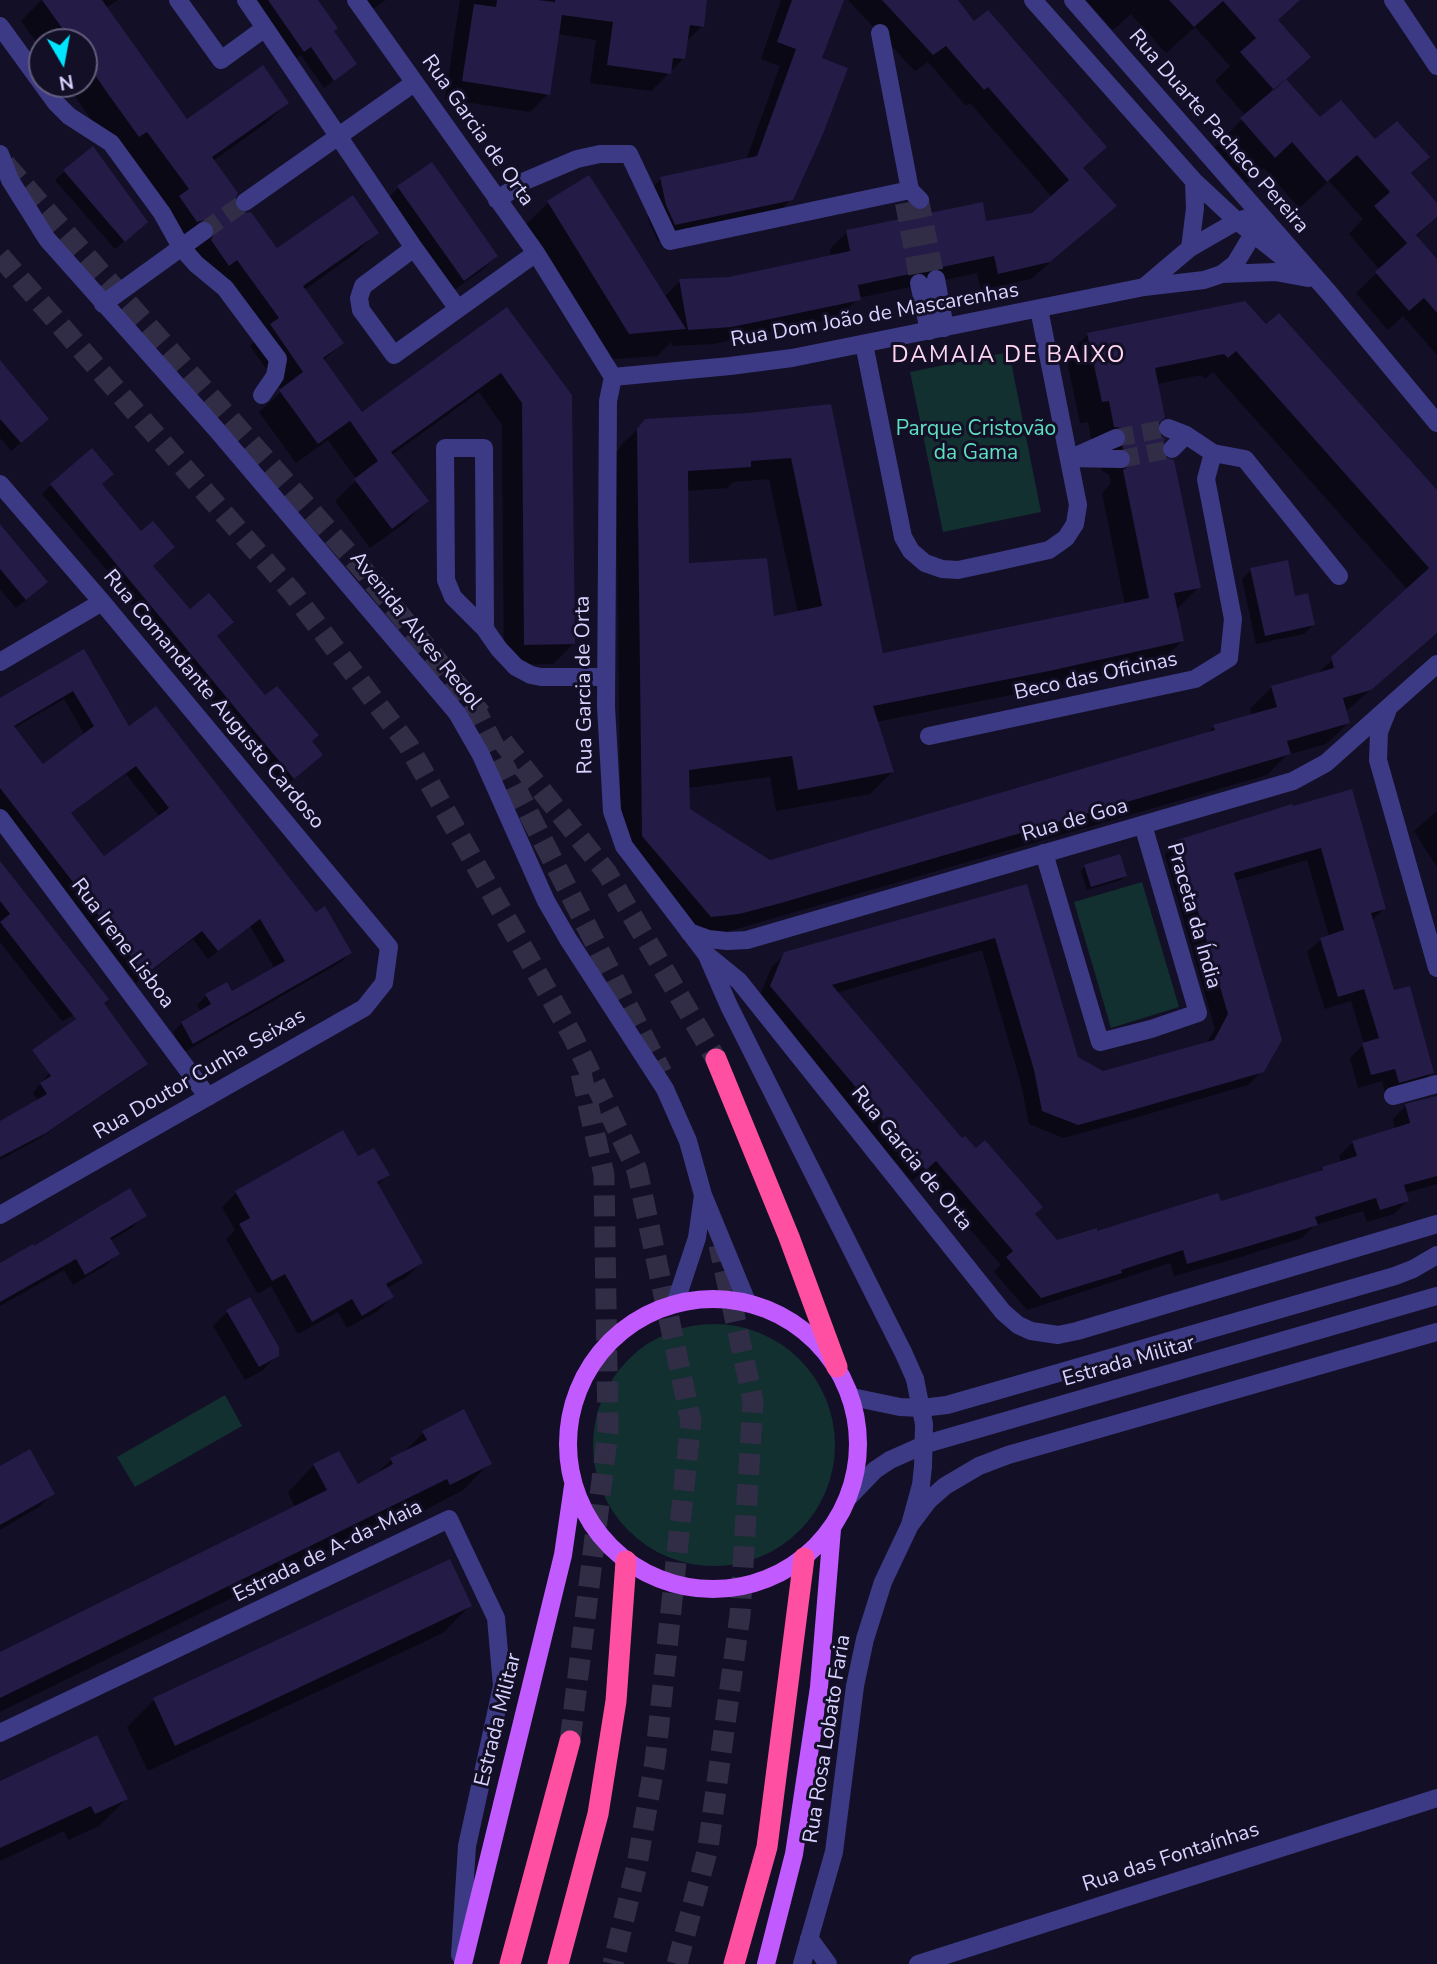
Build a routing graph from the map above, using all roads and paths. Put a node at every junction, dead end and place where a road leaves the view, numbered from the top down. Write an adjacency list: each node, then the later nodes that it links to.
1 (178, 0): 8 (street)
2 (246, 0): 8 (street)
3 (356, 0): 11 (street, Rua Garcia de Orta)
4 (1033, 0): 14 (street, Rua Duarte Pacheco Pereira)
5 (1073, 0): 17 (street, Rua Duarte Pacheco Pereira)
6 (1393, 0): 10 (street)
7 (0, 26): 21 (street)
8 (265, 28): 12 (street)
9 (880, 33): 15 (street)
10 (1437, 66)
11 (414, 83): 12 (street); 15 (street, Rua Garcia de Orta)
12 (339, 136): 16 (street); 22 (street)
13 (0, 154): 30 (street, Avenida Alves Redol)
14 (1194, 181): 18 (street, Rua Duarte Pacheco Pereira); 23 (street)
15 (497, 200): 24 (street, Rua Garcia de Orta)
16 (244, 202)
17 (1262, 218): 18 (street, Rua Dom João de Mascarenhas); 20 (street); 29 (street, Rua Duarte Pacheco Pereira)
18 (1237, 221): 20 (street, Rua Duarte Pacheco Pereira); 23 (street, Rua Dom João de Mascarenhas)
19 (204, 231): 21 (street)
20 (1254, 234): 25 (street); 26 (street, Rua Duarte Pacheco Pereira)
21 (181, 247): 30 (street); 36 (street)
22 (414, 248): 31 (street); 31 (street)
23 (1190, 248): 28 (street, Rua Dom João de Mascarenhas)
24 (536, 253): 31 (street); 35 (street, Rua Garcia de Orta)
25 (1222, 274): 26 (street, Rua Dom João de Mascarenhas); 28 (street, Rua Dom João de Mascarenhas)
26 (1308, 278): 29 (street, Rua Duarte Pacheco Pereira)
27 (928, 281): 33 (street)
28 (1143, 287): 32 (street, Rua Dom João de Mascarenhas)
29 (1330, 294): 37 (street, Rua Duarte Pacheco Pereira)
30 (103, 304): 65 (street, Avenida Alves Redol)
31 (458, 309)
32 (1039, 309): 33 (street, Rua Dom João de Mascarenhas); 43 (street)
33 (937, 329): 34 (street, Rua Dom João de Mascarenhas)
34 (864, 344): 35 (street, Rua Dom João de Mascarenhas); 43 (street)
35 (613, 377): 51 (street, Rua Garcia de Orta)
36 (262, 395)
37 (1437, 423)
38 (1168, 428): 39 (street)
39 (1186, 435): 41 (street); 42 (street)
40 (1116, 438): 43 (street)
41 (1172, 449)
42 (1213, 453): 46 (street); 53 (street, Beco das Oficinas)
43 (1069, 458): 44 (street)
44 (1121, 459)
45 (0, 484): 47 (street, Rua Comandante Augusto Cardoso)
46 (1339, 576)
47 (102, 603): 49 (street); 58 (street, Rua Comandante Augusto Cardoso)
48 (485, 629): 48 (street); 51 (street)
49 (0, 662)
50 (1437, 664): 52 (street, Rua de Goa)
51 (606, 677): 57 (street, Rua Garcia de Orta)
52 (1393, 704): 55 (street, Rua de Goa); 60 (street)
53 (929, 736)
54 (0, 818): 64 (street, Rua Irene Lisboa)
55 (1143, 825): 56 (street, Rua de Goa); 56 (street, Praceta da Índia)
56 (1044, 853): 57 (street, Rua de Goa)
57 (689, 932): 59 (street, Rua Garcia de Orta)
58 (389, 947): 64 (street, Rua Doutor Cunha Seixas)
59 (707, 955): 72 (street, Rua Garcia de Orta); 78 (street, bridge)
60 (1437, 968)
61 (716, 1059): 74 (highway)
62 (1437, 1084): 63 (street)
63 (1394, 1096)
64 (208, 1097): 66 (street, Rua Doutor Cunha Seixas)
65 (703, 1195): 70 (street, Avenida Alves Redol); 71 (street, Avenida Alves Redol)
66 (0, 1215)
67 (1437, 1224): 72 (street, Estrada Militar)
68 (1437, 1255): 75 (street, Estrada Militar)
69 (1437, 1296): 77 (street, Estrada Militar)
70 (747, 1302): 71 (main road); 74 (main road)
71 (675, 1304): 76 (main road)
72 (1003, 1311)
73 (1437, 1332): 78 (street)
74 (837, 1367): 75 (main road)
75 (852, 1396): 77 (main road)
76 (573, 1486): 81 (main road); 86 (main road, Estrada Militar)
77 (848, 1498): 79 (main road)
78 (910, 1525): 85 (street, Rua Rosa Lobato Faria)
79 (832, 1529): 80 (main road); 90 (main road)
80 (804, 1558): 81 (main road); 89 (highway)
81 (626, 1561): 88 (highway)
82 (0, 1733): 86 (street, Estrada de A-da-Maia)
83 (569, 1741): 87 (highway)
84 (1437, 1798): 93 (street, Rua das Fontaínhas)
85 (809, 1938): 91 (street, Rua Rosa Lobato Faria); 92 (street)
86 (461, 1964)
87 (510, 1964)
88 (558, 1964)
89 (734, 1964)
90 (766, 1964)
91 (802, 1964)
92 (828, 1964)
93 (918, 1964)

